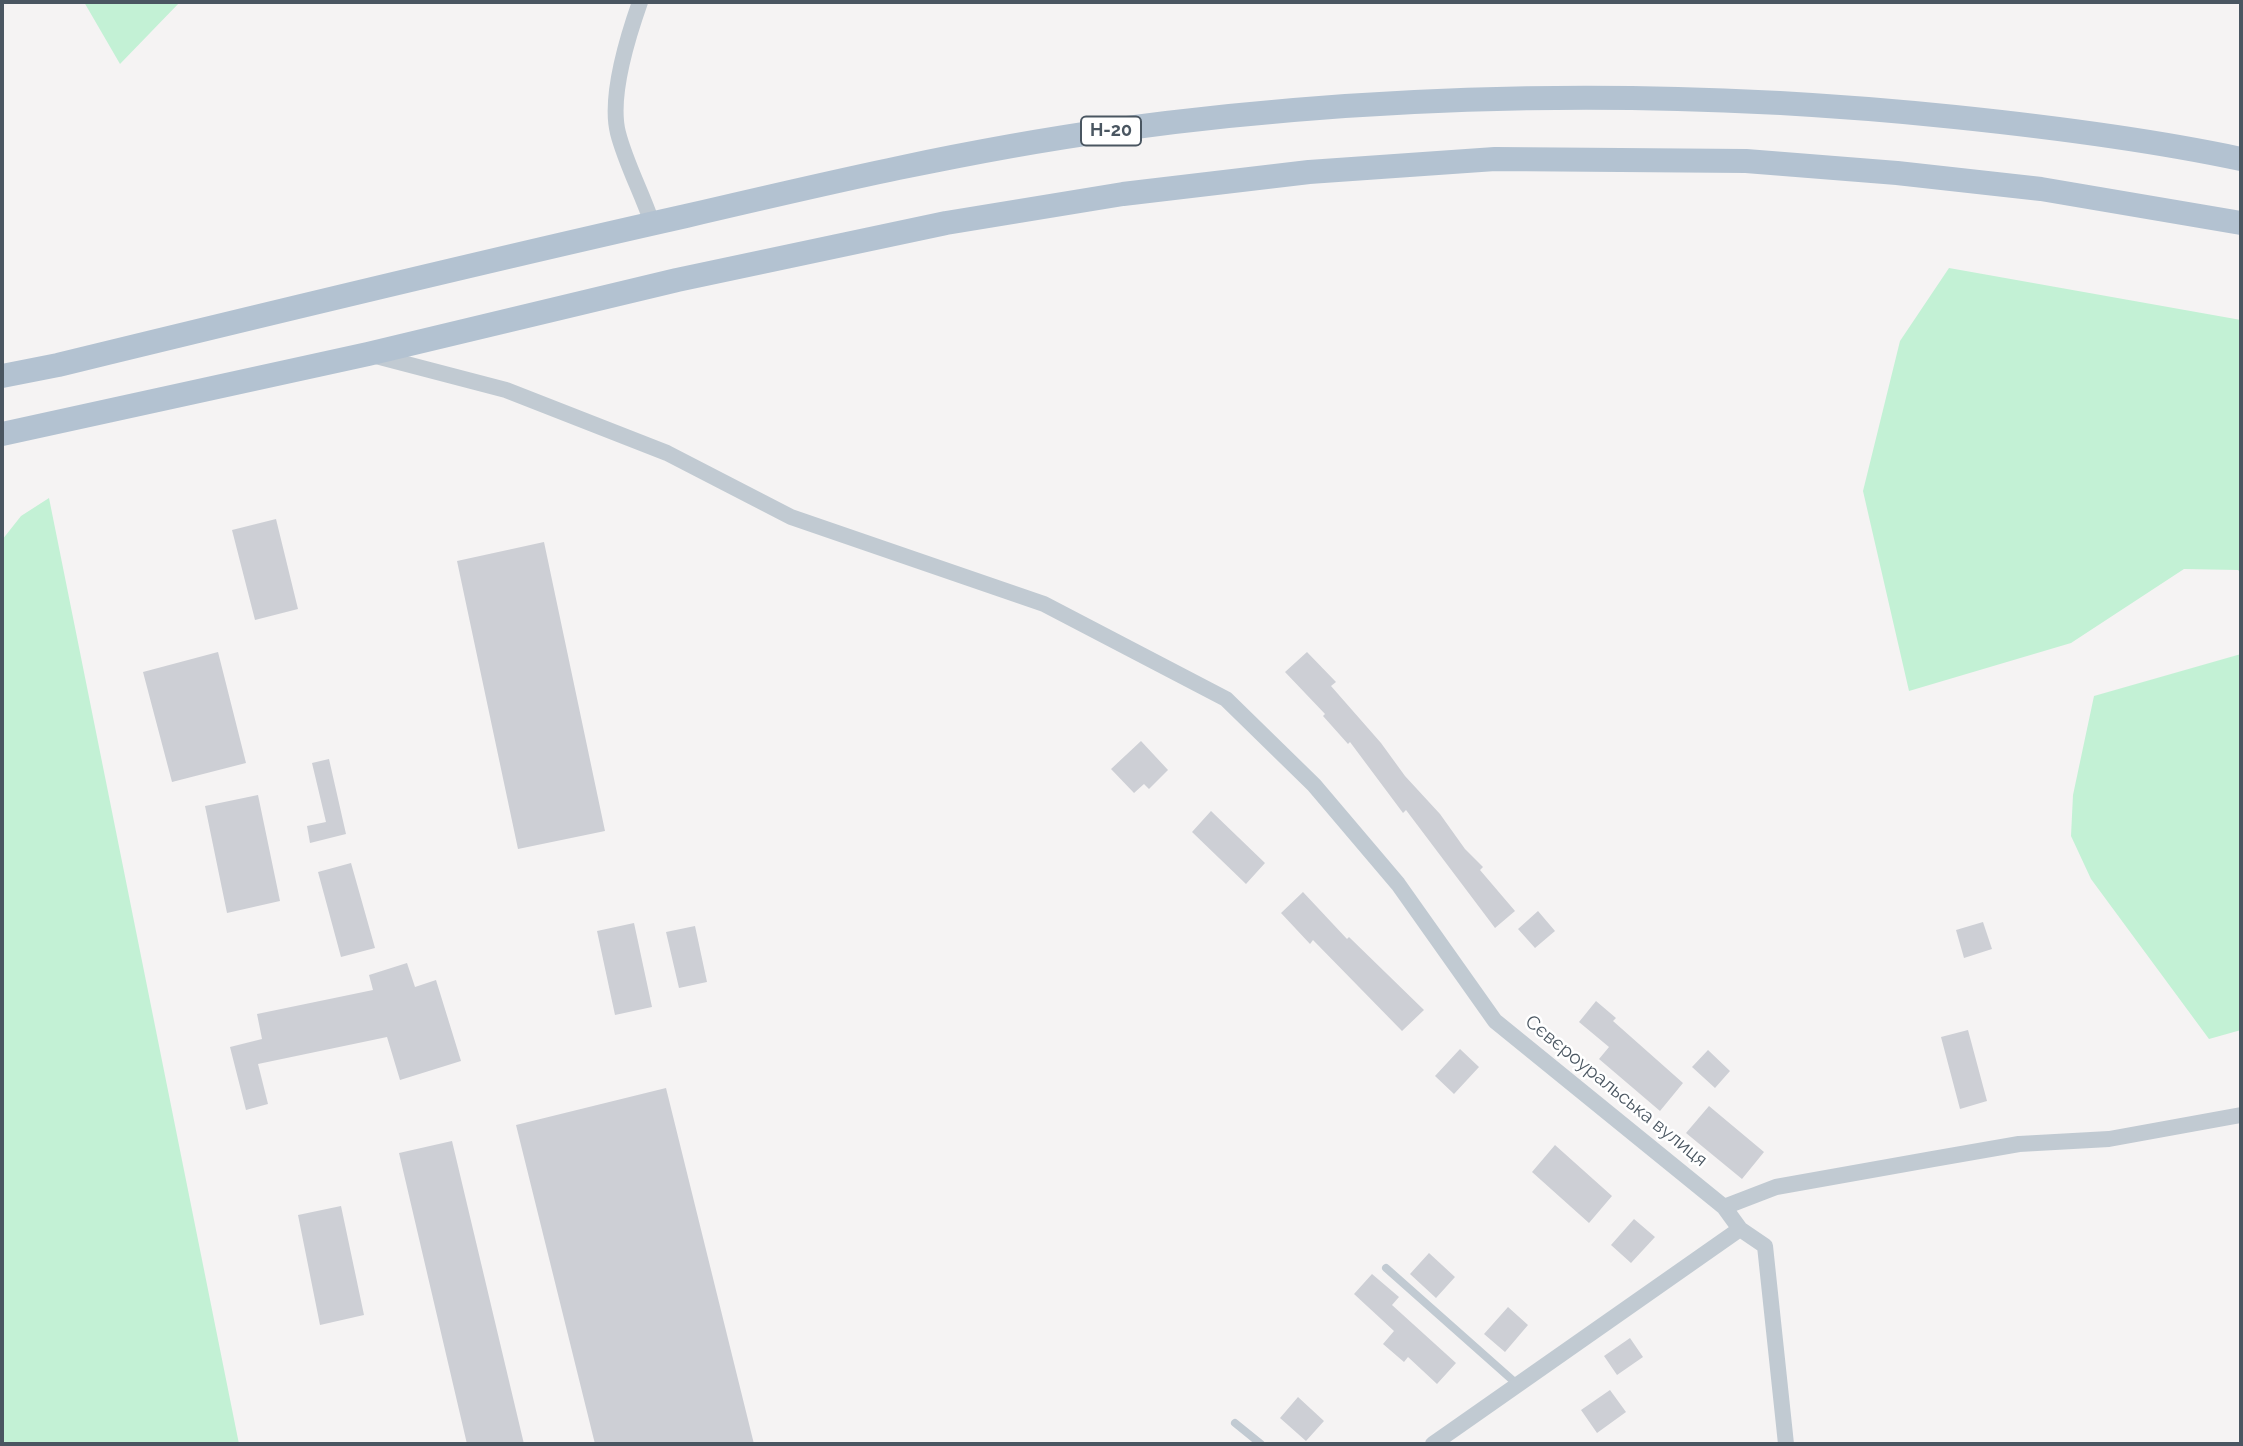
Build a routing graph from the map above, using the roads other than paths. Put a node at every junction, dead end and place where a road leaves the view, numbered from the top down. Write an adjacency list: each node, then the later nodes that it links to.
1 (640, 2): 3 (street)
2 (2241, 159): 3 (main road, Н-20)
3 (652, 223): 6 (main road, Н-20)
4 (2241, 223): 5 (main road)
5 (368, 354): 7 (main road); 9 (street, Сєвєроуральська вулиця)
6 (2, 376)
7 (2, 434)
8 (2241, 1115): 9 (street)
9 (1724, 1207): 10 (street, Сєвєроуральська вулиця)
10 (1740, 1229): 12 (street); 16 (street, Сєвєроуральська вулиця)
11 (1386, 1268): 12 (lane)
12 (1518, 1385): 15 (street)
13 (1235, 1423): 14 (lane)
14 (1261, 1444)
15 (1433, 1444)
16 (1786, 1444)

